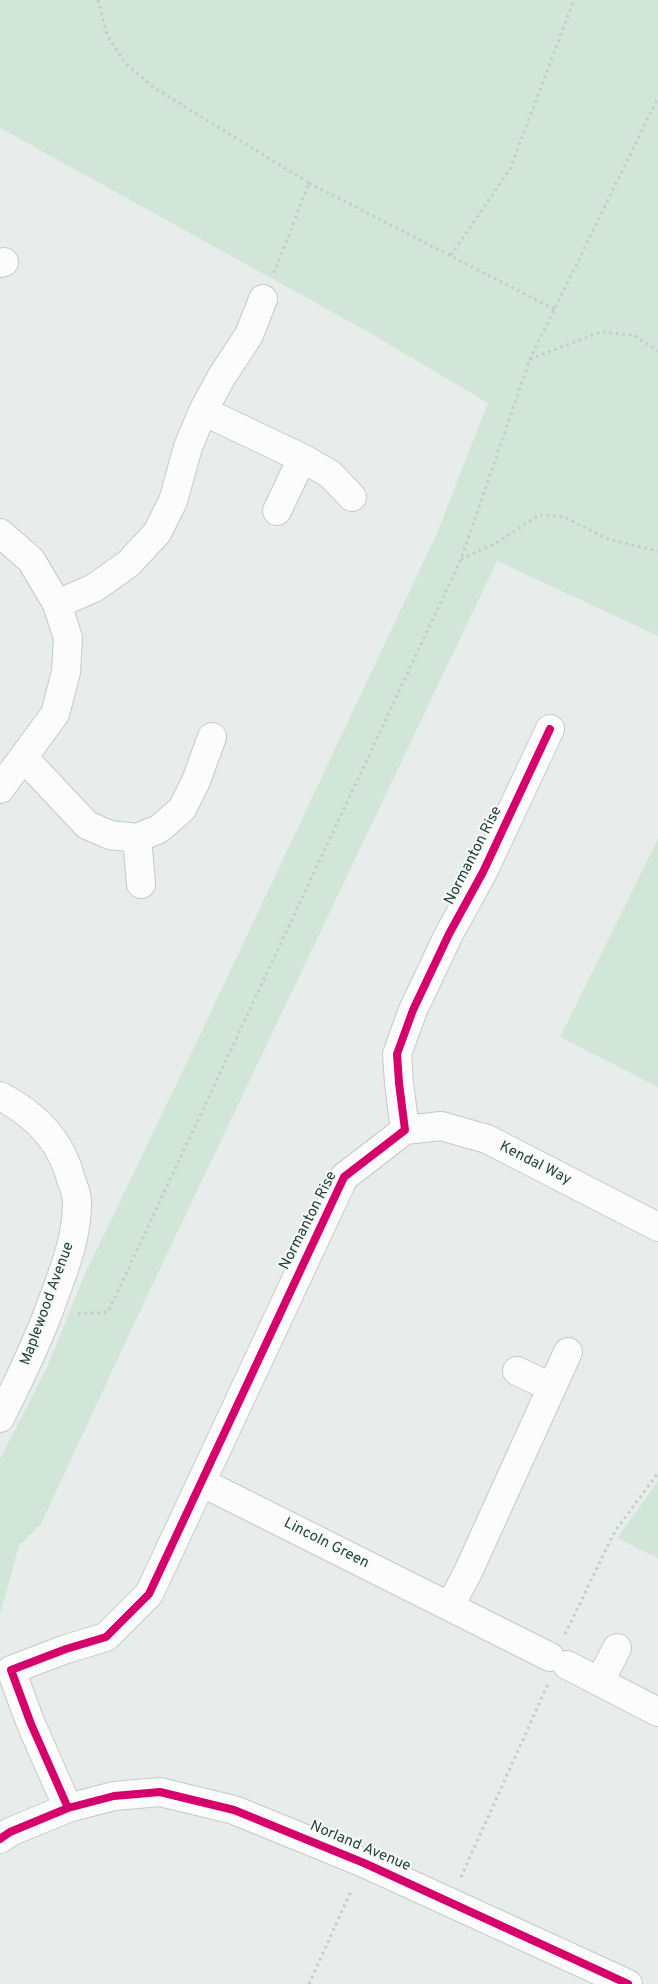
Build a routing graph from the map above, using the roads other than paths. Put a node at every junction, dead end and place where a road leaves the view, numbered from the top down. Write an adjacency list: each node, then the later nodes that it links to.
1 (263, 299): 2 (street)
2 (203, 411): 3 (street); 7 (street)
3 (302, 458): 4 (street); 5 (street)
4 (352, 497)
5 (277, 511)
6 (0, 533): 7 (street)
7 (57, 604): 10 (street)
8 (550, 729): 15 (street, Normanton Rise)
9 (212, 737): 12 (street)
10 (24, 758): 11 (street); 12 (street)
11 (0, 789)
12 (137, 838): 13 (street)
13 (141, 884)
14 (0, 1096): 20 (street, Maplewood Avenue)
15 (405, 1130): 16 (street, Kendal Way); 21 (street, Normanton Rise)
16 (658, 1227)
17 (568, 1352): 19 (street)
18 (517, 1371): 19 (street)
19 (551, 1387): 22 (street)
20 (0, 1418)
21 (201, 1482): 22 (street, Lincoln Green); 26 (street, Normanton Rise)
22 (450, 1606): 24 (street, Lincoln Green)
23 (617, 1648): 24 (street)
24 (600, 1681): 25 (street, Lincoln Green)
25 (658, 1712)
26 (68, 1808): 27 (street, Norland Avenue); 28 (street, Norland Avenue)
27 (0, 1839)
28 (614, 1981)

